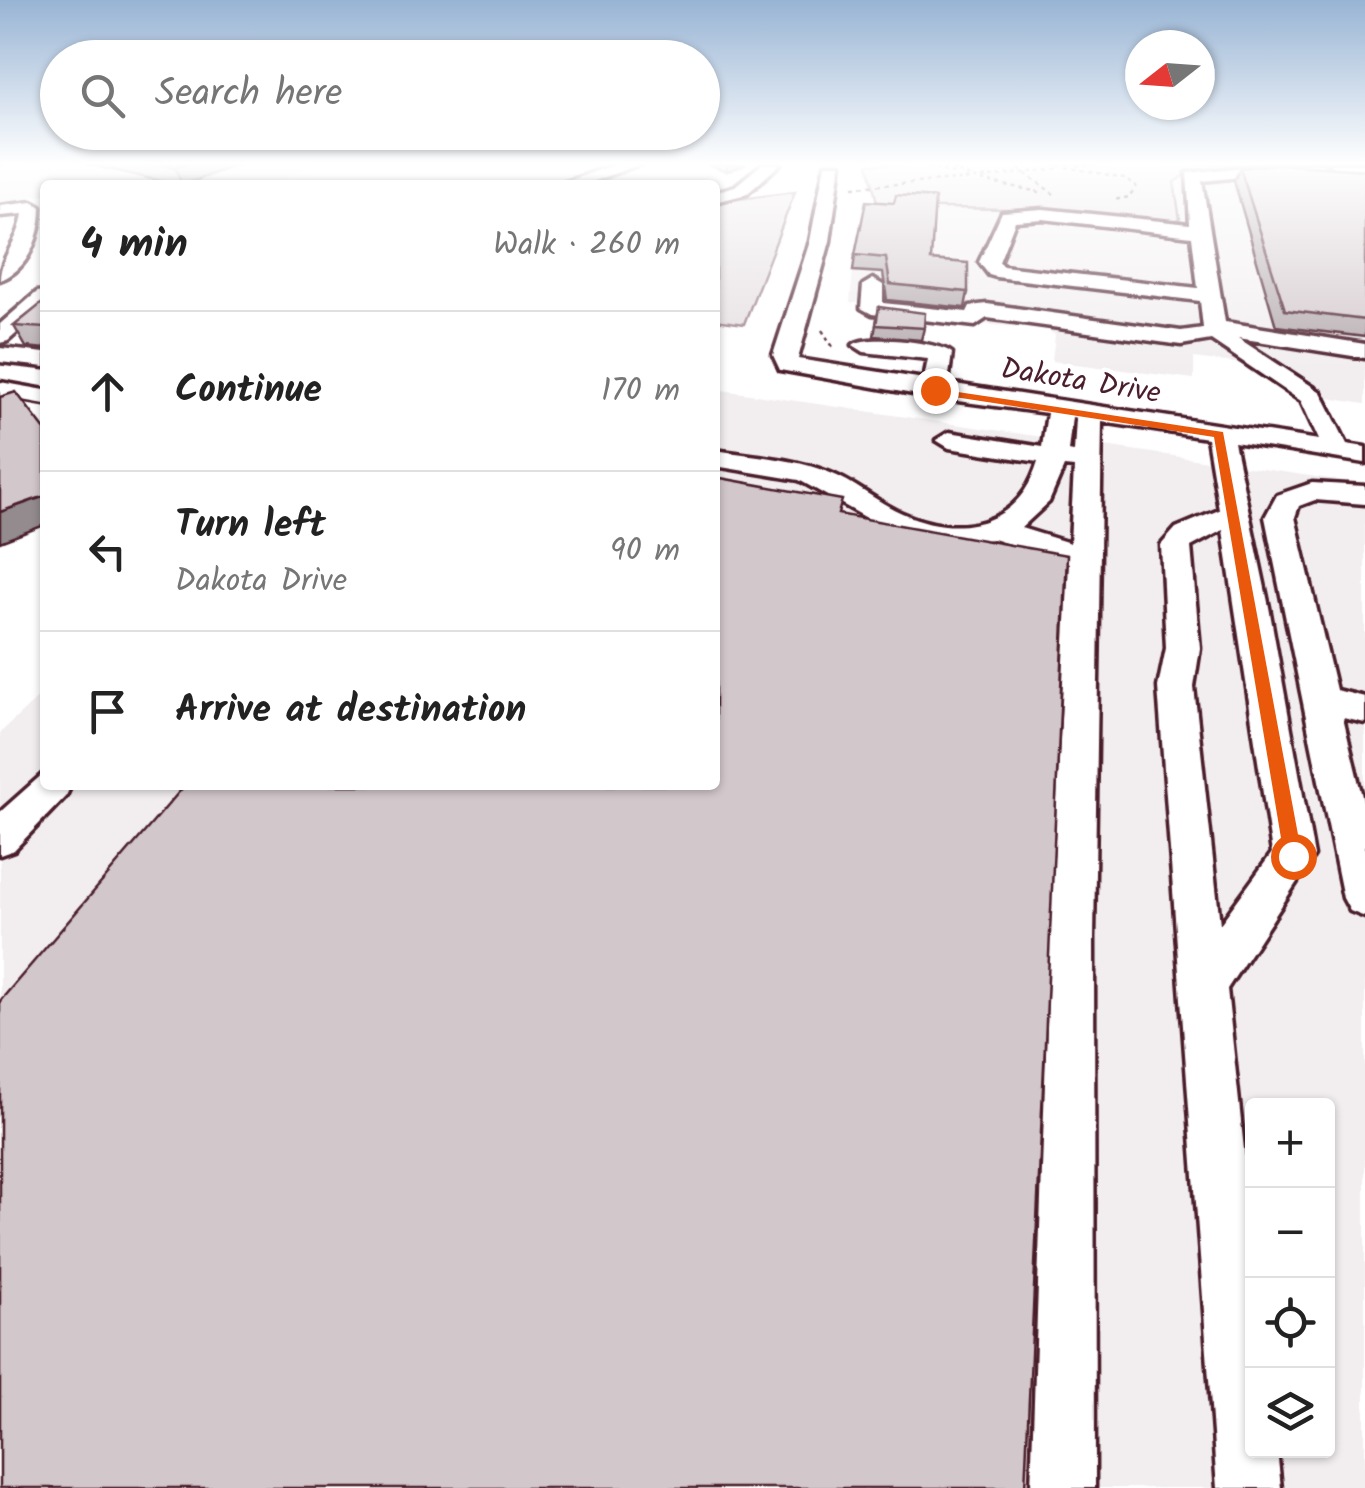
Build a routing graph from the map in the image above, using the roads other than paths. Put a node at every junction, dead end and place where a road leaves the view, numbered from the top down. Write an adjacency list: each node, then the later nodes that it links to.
1 (821, 233): 14 (street, Dakota Drive)
2 (1001, 233): 7 (street)
3 (1201, 233): 7 (street)
4 (22, 250): 5 (street)
5 (0, 274)
6 (873, 285): 9 (street)
7 (1210, 296): 9 (street)
8 (40, 302): 10 (street)
9 (1214, 330): 12 (street); 17 (street)
10 (1, 340): 13 (street)
11 (864, 345): 14 (street)
12 (1365, 353): 17 (street)
13 (40, 358)
14 (935, 390): 18 (street, Dakota Drive)
15 (5, 394): 16 (street)
16 (40, 397)
17 (1312, 397): 23 (street)
18 (1060, 410): 19 (street, Dakota Drive); 26 (street)
19 (1089, 414): 20 (street, Dakota Drive); 26 (street)
20 (1219, 434): 23 (street, Dakota Drive); 29 (street)
21 (774, 436): 27 (street)
22 (950, 440): 26 (street)
23 (1336, 451): 24 (street, Dakota Drive)
24 (1365, 455)
25 (720, 459): 27 (street)
26 (1069, 459): 30 (street); 31 (street)
27 (759, 466): 30 (street)
28 (1365, 495): 32 (street)
29 (1233, 515): 37 (street); 37 (street)
30 (993, 528): 31 (street)
31 (1083, 557): 38 (street)
32 (1321, 700): 33 (street); 36 (street)
33 (1365, 710)
34 (47, 790): 35 (street)
35 (0, 838)
36 (1365, 898)
37 (1206, 980): 39 (street)
38 (1063, 1488)
39 (1250, 1488)

